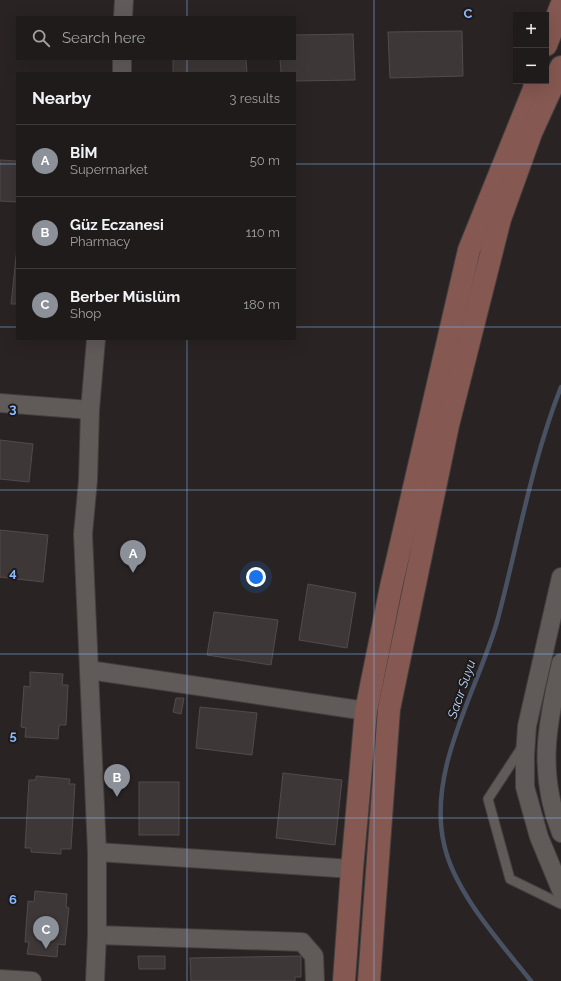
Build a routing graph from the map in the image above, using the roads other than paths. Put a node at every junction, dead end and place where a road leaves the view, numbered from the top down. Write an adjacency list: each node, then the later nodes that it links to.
1 (124, 0): 3 (street)
2 (561, 6): 4 (street)
3 (124, 16)
4 (549, 37)
5 (122, 60): 7 (street)
6 (561, 67): 30 (street)
7 (122, 72)
8 (535, 84): 15 (street)
9 (96, 340): 11 (street)
10 (0, 403): 11 (street)
11 (90, 410): 14 (street)
12 (561, 577): 16 (street)
13 (561, 662): 18 (street)
14 (89, 670): 15 (street); 19 (street)
15 (366, 711): 21 (street)
16 (526, 741): 17 (street); 23 (lane)
17 (536, 826): 18 (street); 20 (street)
18 (561, 833): 20 (street)
19 (97, 852): 21 (street); 24 (street)
20 (549, 861): 22 (street)
21 (352, 869): 29 (street)
22 (561, 890)
23 (561, 904)
24 (97, 935): 27 (street); 28 (street)
25 (0, 979): 26 (street)
26 (32, 981)
27 (95, 981)
28 (315, 981)
29 (344, 981)
30 (370, 981)

